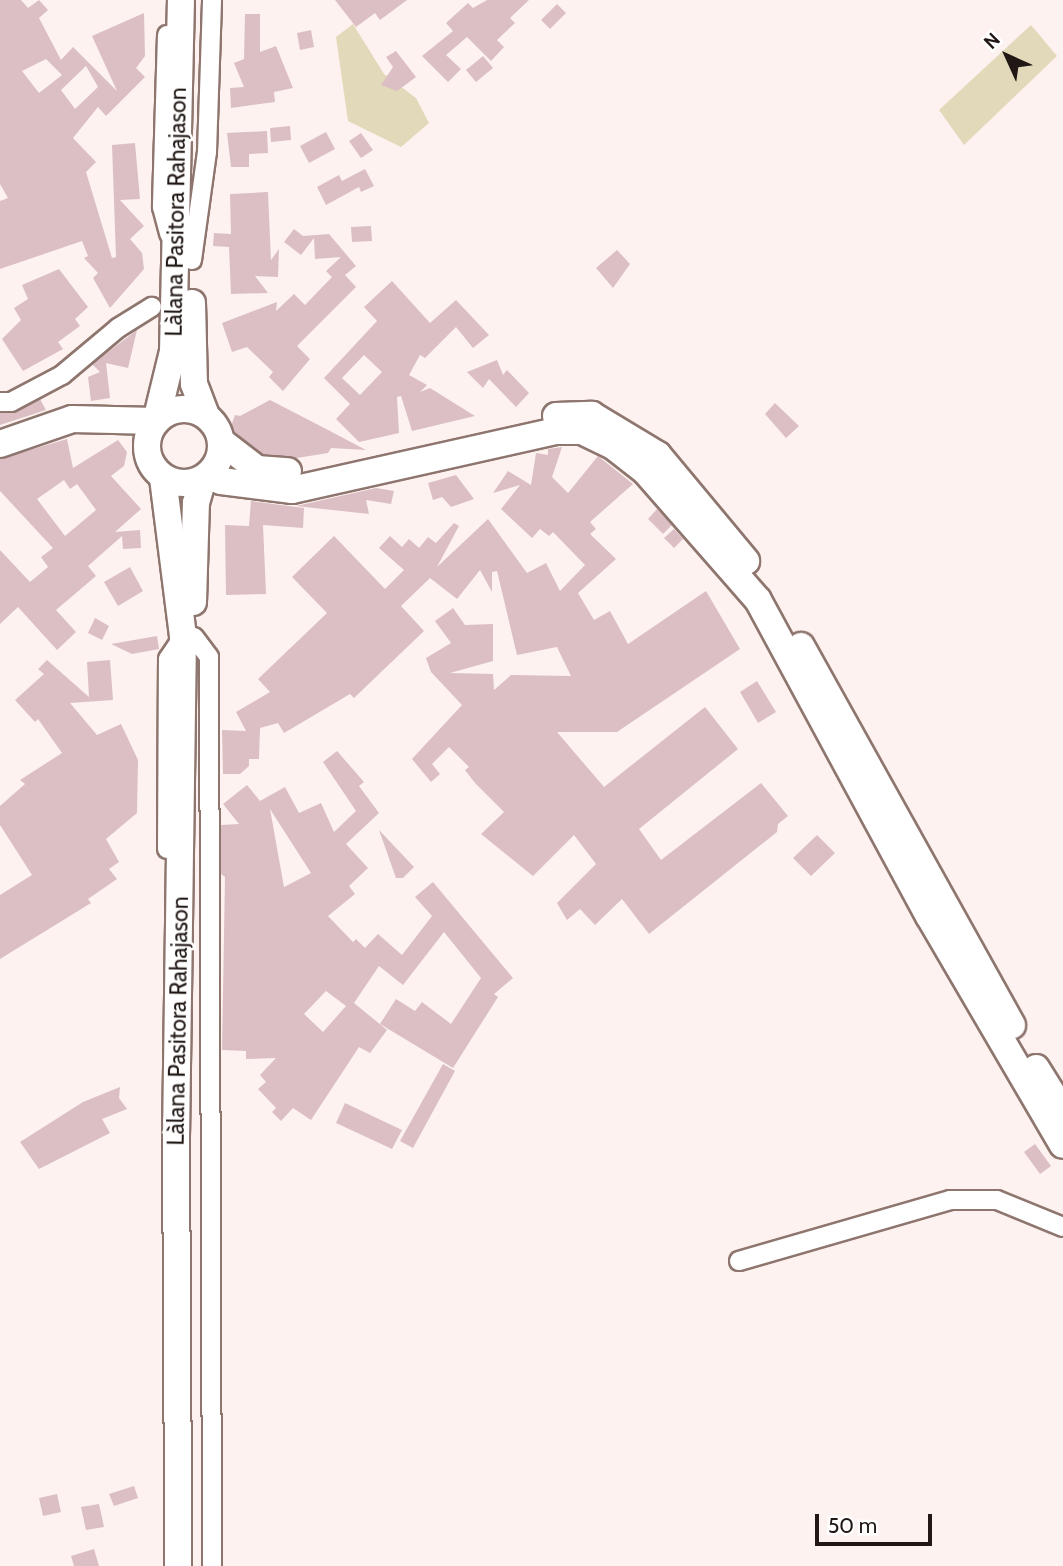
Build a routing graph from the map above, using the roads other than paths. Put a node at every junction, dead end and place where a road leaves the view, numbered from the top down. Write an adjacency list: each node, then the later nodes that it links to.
1 (169, 0): 5 (street)
2 (180, 0): 5 (main road, Làlana Pasitora Rahajason)
3 (196, 0): 5 (main road, Làlana Pasitora Rahajason)
4 (212, 0): 5 (street)
5 (185, 263): 7 (main road, Làlana Pasitora Rahajason); 9 (main road, Làlana Pasitora Rahajason)
6 (152, 307): 8 (street)
7 (168, 379): 10 (main road); 11 (main road, Làlana Pasitora Rahajason)
8 (0, 402)
9 (206, 415): 11 (main road); 12 (main road)
10 (120, 421): 11 (main road); 13 (main road)
11 (156, 421): 15 (main road)
12 (222, 442): 14 (main road); 19 (main road)
13 (0, 444)
14 (206, 477): 15 (main road); 16 (main road); 17 (main road, Làlana Pasitora Rahajason)
15 (163, 478): 18 (main road, Làlana Pasitora Rahajason)
16 (245, 484): 17 (main road); 20 (main road)
17 (192, 556): 18 (main road, Làlana Pasitora Rahajason)
18 (188, 637): 23 (street); 24 (main road, Làlana Pasitora Rahajason); 25 (main road, Làlana Pasitora Rahajason); 26 (street)
19 (1063, 1111)
20 (1063, 1145)
21 (1063, 1227): 22 (street)
22 (739, 1261)
23 (168, 1566)
24 (178, 1566)
25 (191, 1566)
26 (212, 1566)

